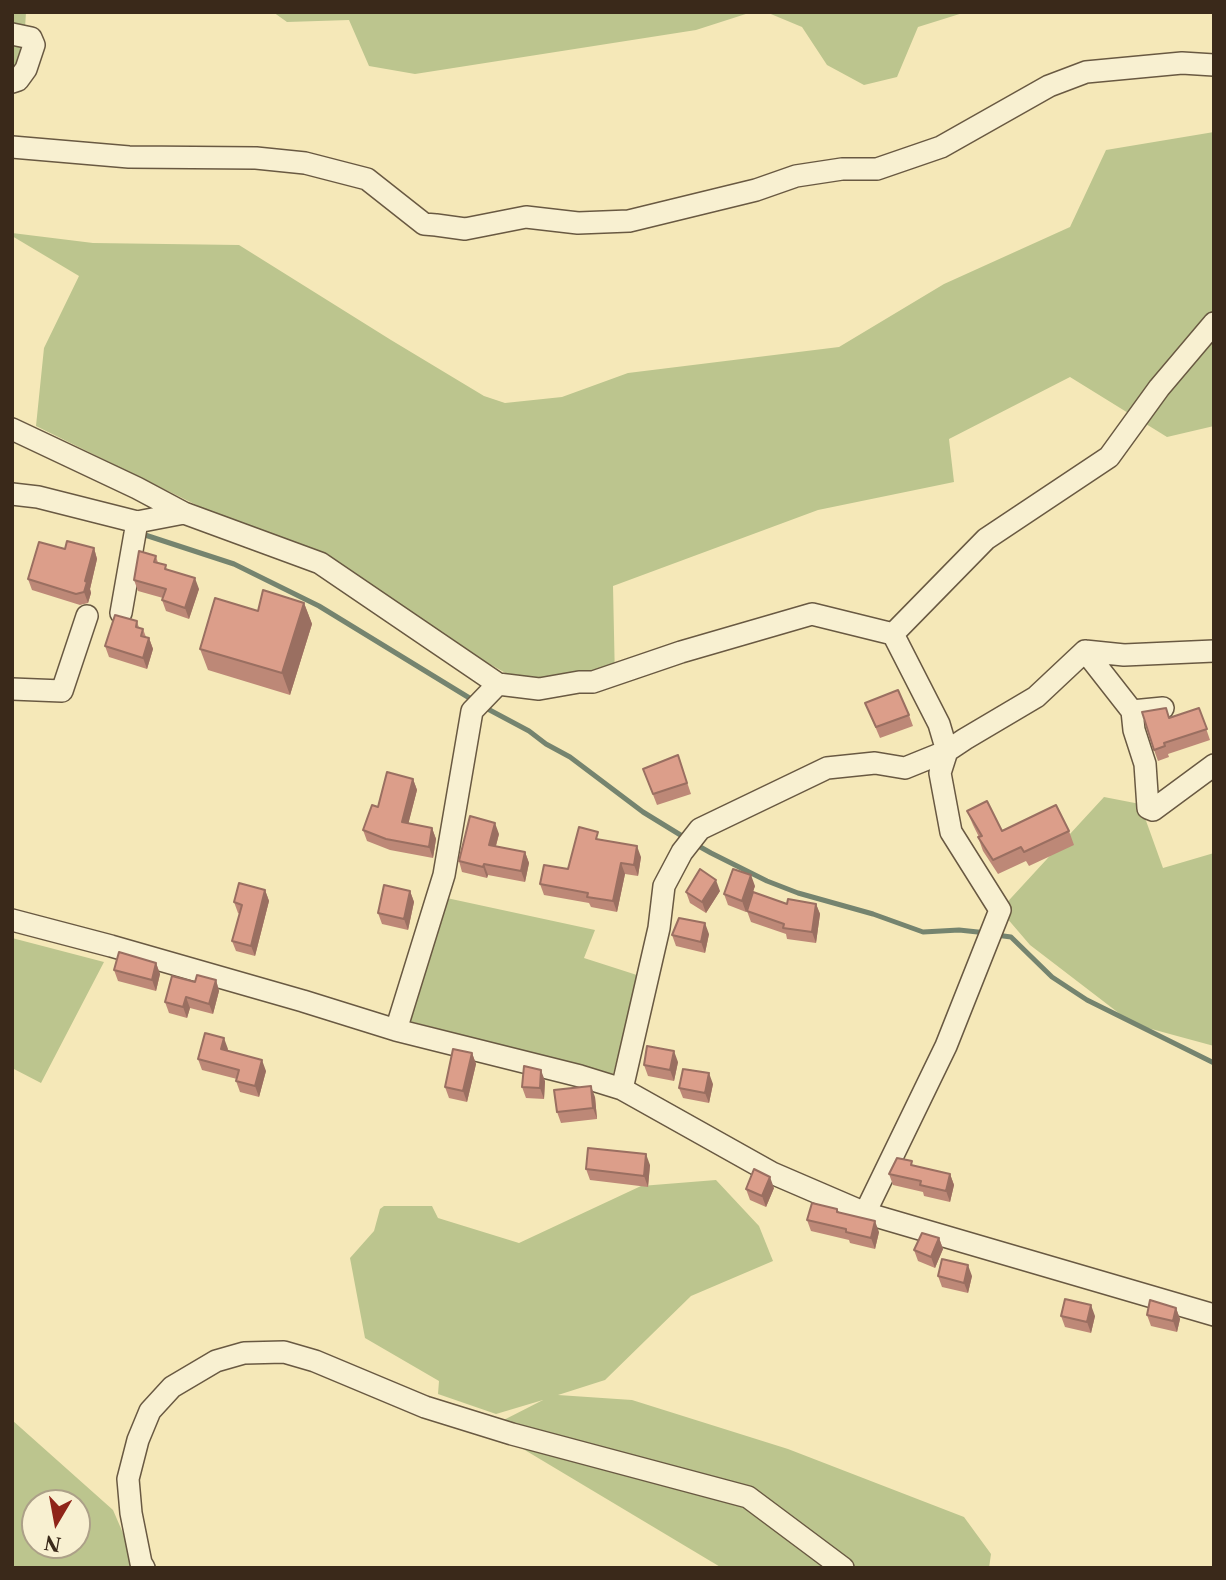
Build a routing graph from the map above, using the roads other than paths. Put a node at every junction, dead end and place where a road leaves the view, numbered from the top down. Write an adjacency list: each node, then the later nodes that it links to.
1 (12, 34): 3 (street)
2 (1214, 65): 4 (street)
3 (12, 82)
4 (12, 147)
5 (1214, 323): 12 (street)
6 (12, 429): 8 (street)
7 (12, 494): 9 (street)
8 (184, 513): 9 (street); 16 (street)
9 (136, 528): 10 (street)
10 (121, 613)
11 (88, 616): 15 (street)
12 (893, 634): 16 (street); 19 (street)
13 (1085, 651): 14 (street); 18 (street); 19 (street)
14 (1214, 651)
15 (12, 689)
16 (493, 689): 22 (street)
17 (1163, 708): 18 (street)
18 (1132, 711): 20 (street)
19 (947, 751): 23 (street); 24 (street)
20 (1214, 765)
21 (12, 920): 22 (street)
22 (396, 1030): 23 (street)
23 (622, 1090): 24 (street)
24 (865, 1213): 25 (street)
25 (1214, 1315)
26 (144, 1568): 27 (street)
27 (843, 1568)

